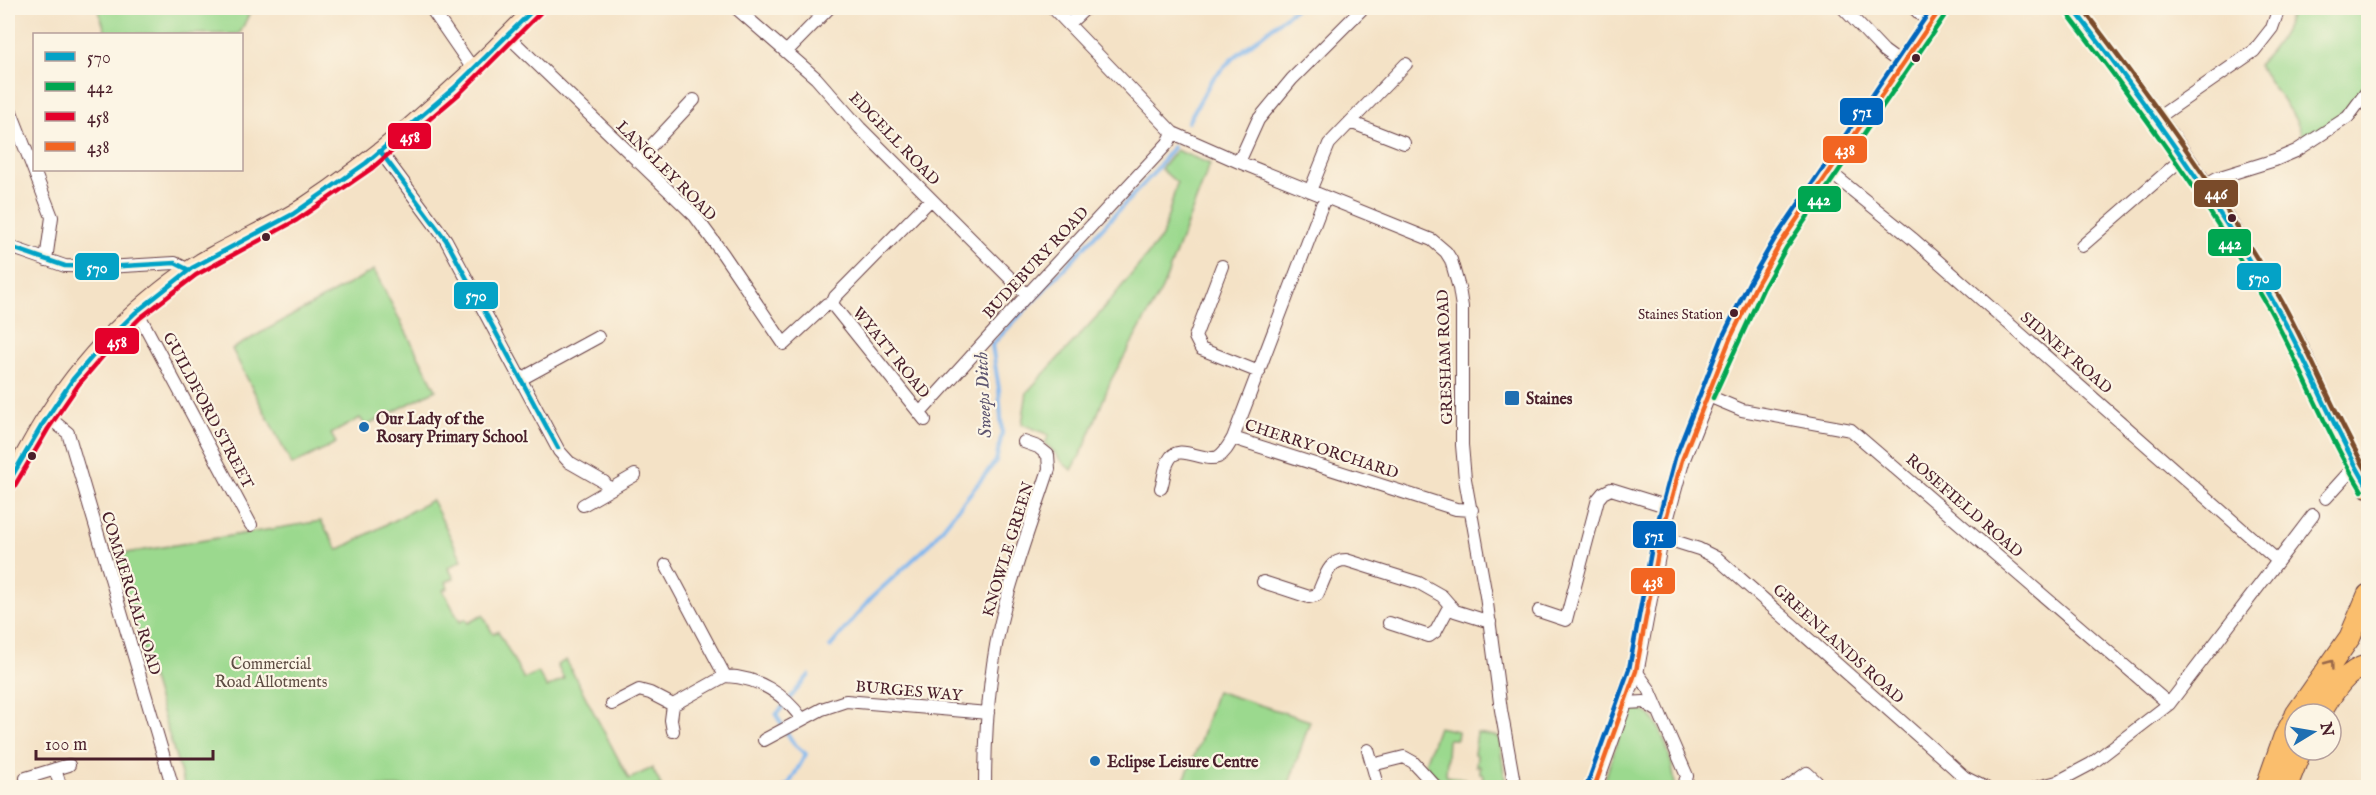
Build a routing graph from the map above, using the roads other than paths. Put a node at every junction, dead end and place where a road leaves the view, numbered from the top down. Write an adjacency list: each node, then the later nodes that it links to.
1 (431, 8): 19 (street)
2 (535, 8): 15 (main road)
3 (736, 8): 16 (street, EDGELL ROAD)
4 (829, 8): 16 (street)
5 (1053, 8): 13 (street, GRESHAM ROAD)
6 (1086, 8): 13 (street)
7 (1363, 8): 30 (street)
8 (1843, 8): 18 (street)
9 (1914, 8): 14 (street)
10 (1940, 8): 14 (street)
11 (2073, 8): 23 (main road)
12 (2279, 8): 23 (street)
13 (1069, 24): 25 (street, GRESHAM ROAD)
14 (1930, 24): 18 (street)
15 (508, 36): 19 (main road); 29 (street, LANGLEY ROAD)
16 (786, 52): 37 (street, EDGELL ROAD)
17 (1406, 64): 24 (street)
18 (1903, 65): 33 (street)
19 (473, 69): 27 (main road)
20 (2368, 90): 34 (street)
21 (694, 100): 29 (street)
22 (8, 104): 31 (street)
23 (2157, 119): 28 (main road)
24 (1350, 122): 26 (street); 35 (street)
25 (1173, 133): 30 (street, GRESHAM ROAD); 43 (street, BUDEBURY ROAD)
26 (1404, 143)
27 (380, 151): 42 (main road); 49 (street)
28 (2184, 157): 34 (main road); 39 (street)
29 (637, 161): 47 (street, LANGLEY ROAD)
30 (1239, 162): 35 (street, GRESHAM ROAD)
31 (33, 168)
32 (34, 171): 40 (street)
33 (1830, 172): 50 (street); 68 (street, SIDNEY ROAD)
34 (2204, 186): 55 (main road)
35 (1310, 191): 36 (street, GRESHAM ROAD)
36 (1325, 197): 48 (street, CHERRY ORCHARD); 64 (street, GRESHAM ROAD)
37 (932, 199): 43 (street, EDGELL ROAD); 44 (street, WYATT ROAD)
38 (8, 243): 40 (street)
39 (2082, 246)
40 (46, 260): 42 (street)
41 (1221, 267): 48 (street)
42 (189, 270): 45 (main road)
43 (1027, 295): 52 (street, BUDEBURY ROAD)
44 (832, 304): 47 (street, WYATT ROAD); 52 (street, WYATT ROAD)
45 (137, 311): 51 (main road); 66 (street, GUILDFORD STREET)
46 (598, 337): 49 (street)
47 (783, 344)
48 (1259, 372): 53 (street, CHERRY ORCHARD)
49 (521, 379): 60 (street)
50 (1706, 395): 63 (street); 83 (street, ROSEFIELD ROAD)
51 (47, 416): 57 (main road); 101 (street, COMMERCIAL ROAD)
52 (923, 417)
53 (1233, 438): 59 (street); 64 (street, CHERRY ORCHARD)
54 (1024, 442): 86 (street, KNOWLE GREEN)
55 (2362, 465): 58 (main road); 61 (street)
56 (634, 475): 60 (street)
57 (8, 483)
58 (2368, 487)
59 (1161, 488)
60 (609, 489): 62 (street)
61 (2326, 498)
62 (583, 505)
63 (1669, 507): 67 (street); 73 (street)
64 (1472, 510): 74 (street, GRESHAM ROAD)
65 (2313, 515): 68 (street)
66 (251, 525)
67 (1661, 537): 77 (street); 107 (street, GREENLANDS ROAD)
68 (2278, 561): 83 (street)
69 (666, 565): 78 (street)
70 (1263, 582): 71 (street)
71 (1450, 605): 74 (street); 75 (street)
72 (2368, 605): 79 (highway, one-way to 72)
73 (1539, 611)
74 (1490, 622): 104 (street, GRESHAM ROAD)
75 (1389, 623)
76 (2368, 665): 80 (highway)
77 (1636, 671): 81 (street); 85 (street)
78 (725, 676): 84 (street); 87 (street)
79 (2305, 702)
80 (2328, 702)
81 (1626, 703): 85 (street); 98 (street)
82 (612, 704): 84 (street)
83 (2169, 704): 108 (street)
84 (673, 705): 88 (street)
85 (1659, 711): 99 (street)
86 (988, 713): 87 (street, BURGES WAY); 102 (street, KNOWLE GREEN)
87 (801, 719): 89 (street, BURGES WAY)
88 (673, 731)
89 (767, 738)
90 (2283, 740): 109 (highway)
91 (1368, 750): 94 (street)
92 (2296, 762): 110 (highway)
93 (69, 765): 95 (street)
94 (1372, 765): 97 (street); 103 (street)
95 (55, 769): 96 (street); 100 (street)
96 (26, 778)
97 (1376, 778)
98 (1596, 782)
99 (1688, 784)
100 (61, 788)
101 (173, 788)
102 (985, 788)
103 (1437, 788)
104 (1515, 788)
105 (1786, 788): 106 (street)
106 (1823, 788)
107 (1986, 788)
108 (2035, 788)
109 (2266, 788)
110 (2286, 788)

